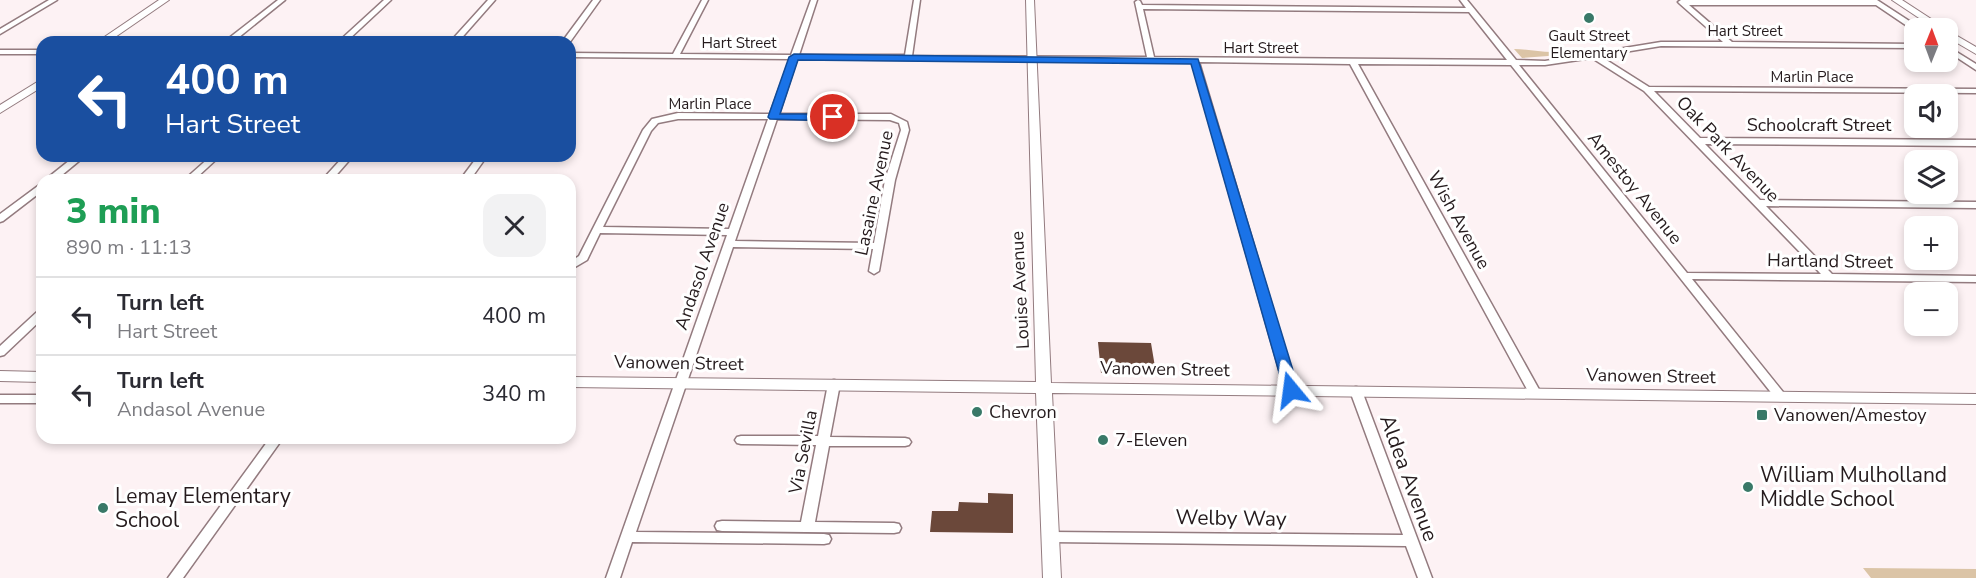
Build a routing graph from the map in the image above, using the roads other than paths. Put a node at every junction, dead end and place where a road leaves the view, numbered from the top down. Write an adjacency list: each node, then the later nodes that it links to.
1 (54, 0): 19 (street)
2 (165, 0): 20 (main road)
3 (282, 0): 21 (street)
4 (388, 0): 22 (street)
5 (492, 0): 23 (street)
6 (597, 0): 24 (street)
7 (705, 0): 34 (street)
8 (814, 0): 35 (street, Andasol Avenue)
9 (917, 0): 36 (street)
10 (1030, 0): 37 (main road, Louise Avenue)
11 (1463, 0): 16 (street, Amestoy Avenue)
12 (1896, 0): 17 (main road)
13 (1680, 1): 14 (street); 26 (street)
14 (1875, 2): 18 (street)
15 (1138, 4): 16 (street); 38 (street)
16 (1471, 10): 41 (street, Amestoy Avenue)
17 (1924, 18)
18 (1904, 20)
19 (0, 32)
20 (111, 36)
21 (236, 36)
22 (349, 36)
23 (459, 36)
24 (570, 36)
25 (1958, 40): 29 (main road)
26 (1731, 45): 27 (street, Hart Street); 31 (street, Hart Street)
27 (1904, 46)
28 (0, 51): 30 (street)
29 (1976, 51)
30 (36, 52)
31 (1593, 55): 41 (street, Hart Street); 44 (street, Oak Park Avenue)
32 (1958, 55): 42 (street)
33 (576, 56): 34 (street, Hart Street)
34 (675, 56): 35 (street, Hart Street)
35 (794, 57): 36 (street, Hart Street); 47 (street, Andasol Avenue)
36 (908, 58): 37 (street, Hart Street)
37 (1032, 59): 38 (street, Hart Street); 76 (main road, Louise Avenue)
38 (1151, 60): 39 (street, Hart Street)
39 (1195, 61): 40 (street, Hart Street); 77 (street)
40 (1353, 62): 41 (street, Hart Street); 79 (street, Wish Avenue)
41 (1513, 63): 66 (street, Amestoy Avenue)
42 (1975, 67)
43 (36, 86): 46 (main road)
44 (1647, 89): 45 (street, Marlin Place); 49 (street, Oak Park Avenue)
45 (1976, 92)
46 (0, 110)
47 (773, 117): 48 (street, Marlin Place); 61 (street, Marlin Place); 62 (street, Andasol Avenue)
48 (903, 122): 63 (street, Lasaine Avenue)
49 (1697, 141): 50 (street, Schoolcraft Street); 58 (street, Oak Park Avenue)
50 (1976, 143)
51 (73, 162): 54 (street)
52 (209, 162): 55 (street)
53 (344, 162): 56 (street)
54 (58, 174)
55 (196, 174)
56 (332, 174)
57 (36, 191): 60 (street)
58 (1758, 203): 59 (street); 67 (street, Oak Park Avenue)
59 (1976, 205)
60 (0, 219)
61 (597, 231): 62 (street); 64 (street)
62 (731, 238): 63 (street); 74 (street, Andasol Avenue)
63 (879, 246): 65 (street, Lasaine Avenue)
64 (576, 263)
65 (874, 271)
66 (1684, 276): 67 (street, Hartland Street); 80 (street, Amestoy Avenue)
67 (1830, 278): 68 (street, Hartland Street)
68 (1976, 279)
69 (36, 319): 70 (street)
70 (0, 351)
71 (0, 376): 72 (main road)
72 (36, 377)
73 (576, 382): 74 (main road, Vanowen Street)
74 (680, 383): 75 (main road, Vanowen Street); 91 (street, Andasol Avenue)
75 (834, 384): 76 (main road, Vanowen Street); 85 (street, Via Sevilla)
76 (1043, 386): 77 (main road, Vanowen Street); 92 (main road, Louise Avenue)
77 (1291, 390): 78 (main road, Vanowen Street)
78 (1356, 391): 79 (main road, Vanowen Street); 94 (street, Aldea Avenue)
79 (1535, 393): 80 (main road, Vanowen Street)
80 (1781, 397): 83 (main road, Vanowen Street)
81 (0, 399): 82 (street)
82 (36, 399)
83 (1976, 399)
84 (741, 440): 85 (street)
85 (824, 441): 86 (street); 89 (street, Via Sevilla)
86 (905, 442)
87 (273, 444): 95 (street)
88 (722, 526): 89 (street)
89 (807, 527): 90 (street)
90 (894, 528)
91 (628, 537): 93 (street); 96 (street, Andasol Avenue)
92 (1051, 537): 94 (street, Welby Way); 97 (main road, Louise Avenue)
93 (824, 539)
94 (1412, 541): 98 (street, Aldea Avenue)
95 (175, 578)
96 (613, 578)
97 (1052, 578)
98 (1425, 578)

